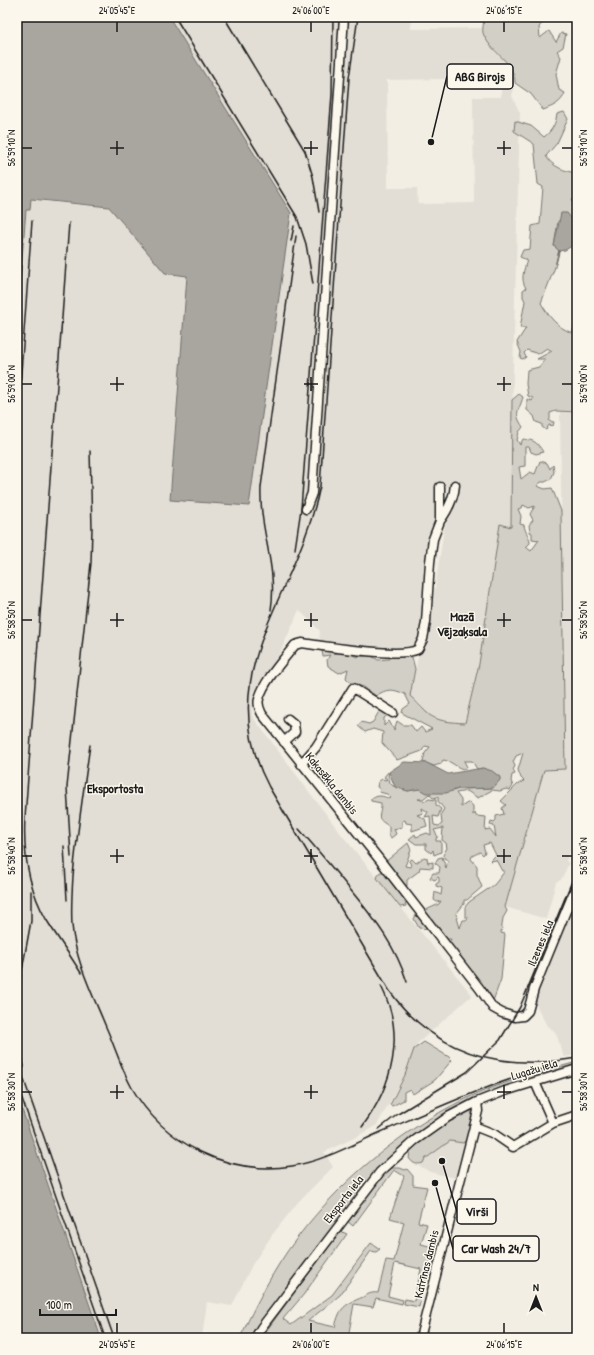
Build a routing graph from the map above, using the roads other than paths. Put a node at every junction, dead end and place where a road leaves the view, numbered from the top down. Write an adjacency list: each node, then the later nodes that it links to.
1 (344, 17): 4 (street)
2 (455, 485): 5 (street)
3 (440, 487): 5 (street)
4 (306, 509)
5 (440, 521): 8 (street, Kaķasēkļa dambis)
6 (393, 713): 9 (street)
7 (288, 718): 8 (street)
8 (284, 742): 9 (street, Kaķasēkļa dambis)
9 (301, 764): 11 (street, Kaķasēkļa dambis)
10 (577, 884): 11 (street, Ilzenes iela)
11 (528, 1011)
12 (577, 1069): 13 (street, Lugažu iela)
13 (535, 1082): 14 (street, Lugažu iela); 16 (street)
14 (477, 1102): 17 (street, Katrīnas dambis); 18 (street, Eksporta iela)
15 (577, 1115): 16 (street)
16 (553, 1123): 17 (street)
17 (474, 1126): 19 (street, Katrīnas dambis)
18 (255, 1338)
19 (420, 1338)

